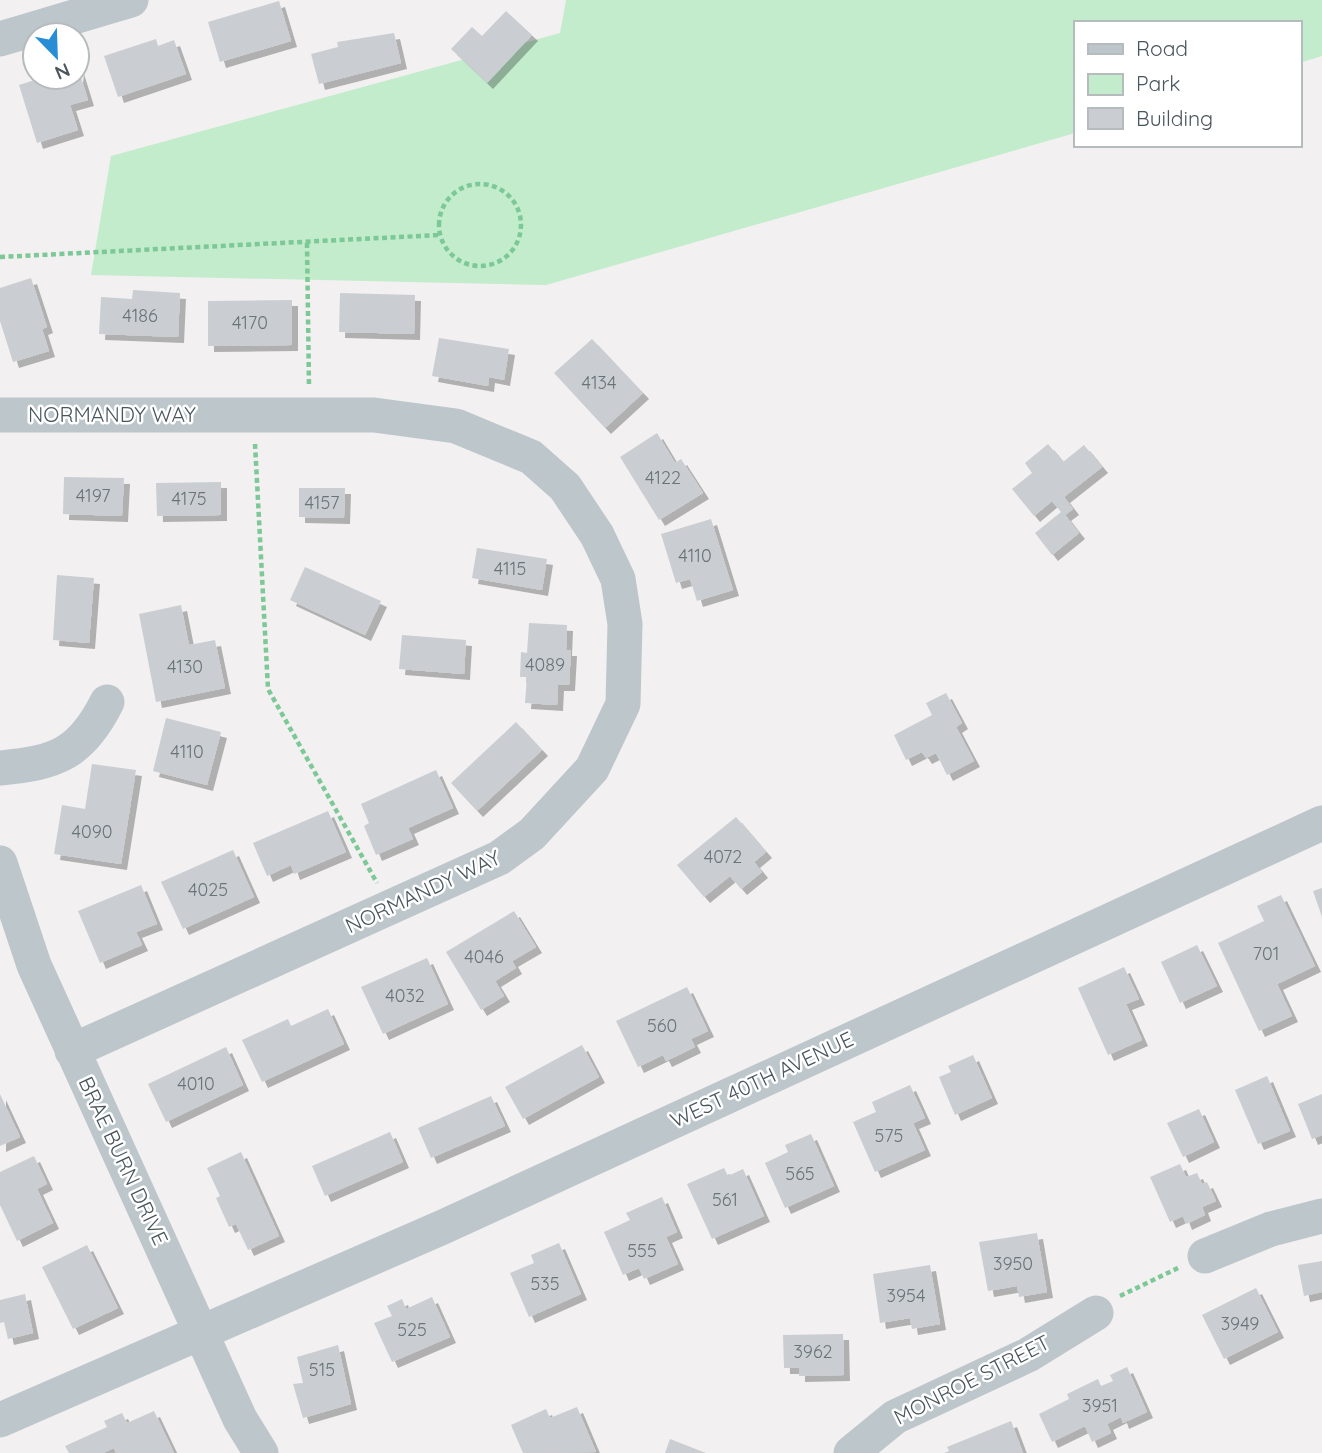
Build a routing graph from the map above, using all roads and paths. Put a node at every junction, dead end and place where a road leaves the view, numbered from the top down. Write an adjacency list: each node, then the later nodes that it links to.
1 (131, 0): 2 (street)
2 (0, 39)
3 (440, 235): 3 (path); 4 (path)
4 (307, 243): 5 (path); 8 (path)
5 (0, 257)
6 (0, 415): 7 (street, NORMANDY WAY)
7 (254, 415): 8 (street, NORMANDY WAY); 13 (path)
8 (309, 415): 13 (street, NORMANDY WAY)
9 (107, 702): 10 (street)
10 (0, 768)
11 (1322, 822): 18 (street, WEST 40TH AVENUE)
12 (0, 863): 14 (street, BRAE BURN DRIVE)
13 (391, 908): 14 (street, NORMANDY WAY)
14 (72, 1051): 18 (street, BRAE BURN DRIVE)
15 (1322, 1216): 16 (street)
16 (1205, 1256): 17 (path)
17 (1096, 1313): 21 (street, MONROE STREET)
18 (201, 1334): 19 (street, WEST 40TH AVENUE); 20 (street, BRAE BURN DRIVE)
19 (0, 1420)
20 (261, 1453)
21 (851, 1453)

